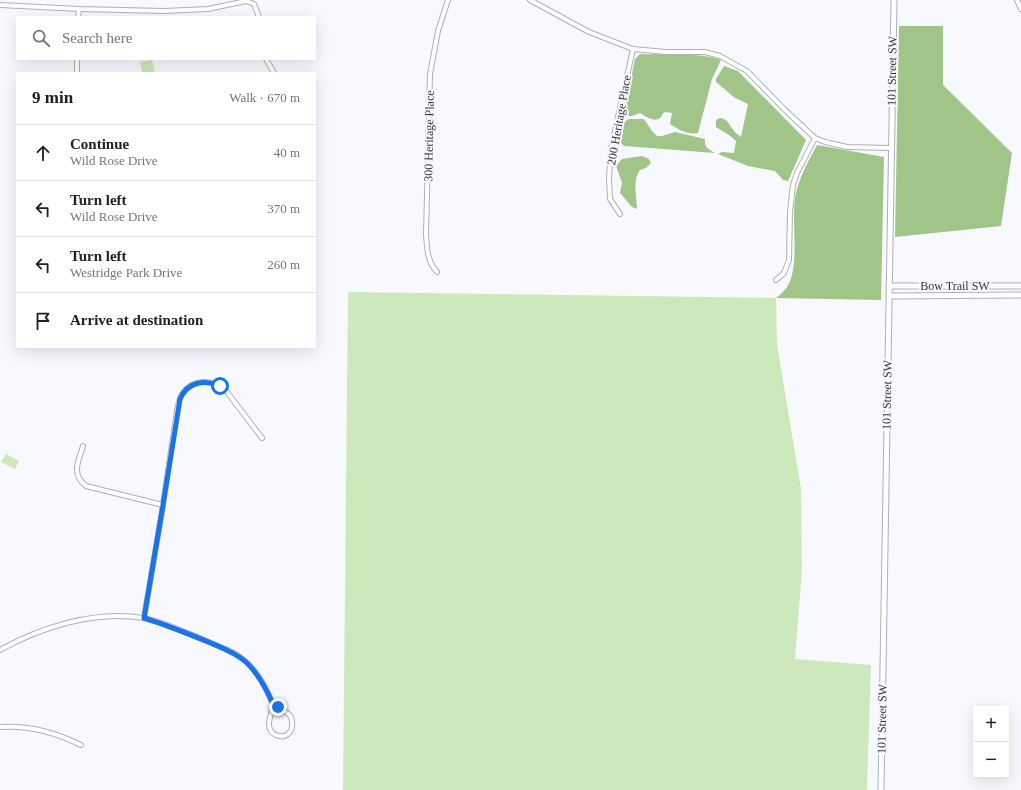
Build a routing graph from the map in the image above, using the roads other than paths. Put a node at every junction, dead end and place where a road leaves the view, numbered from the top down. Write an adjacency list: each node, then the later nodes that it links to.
1 (448, 0): 18 (street, 300 Heritage Place)
2 (530, 0): 10 (street)
3 (894, 0): 16 (street, 101 Street SW)
4 (1017, 0): 7 (street)
5 (0, 5): 6 (street)
6 (79, 9): 8 (street); 9 (street)
7 (1021, 9)
8 (78, 16)
9 (260, 16)
10 (633, 48): 15 (street); 17 (street, 200 Heritage Place)
11 (77, 60): 13 (street)
12 (267, 60): 14 (street)
13 (77, 72)
14 (273, 72)
15 (815, 138): 16 (street); 19 (street)
16 (890, 148): 20 (street, 101 Street SW)
17 (620, 214)
18 (437, 272)
19 (776, 280)
20 (889, 286): 21 (street, Bow Trail SW); 23 (street, 101 Street SW)
21 (1021, 286)
22 (1021, 295): 23 (street, Bow Trail SW)
23 (889, 296): 32 (street, 101 Street SW)
24 (262, 438): 26 (street)
25 (83, 446): 26 (street)
26 (163, 505): 27 (street)
27 (144, 618): 28 (street); 29 (street)
28 (0, 650)
29 (274, 706): 29 (street)
30 (0, 727): 31 (street)
31 (81, 745)
32 (881, 790)

